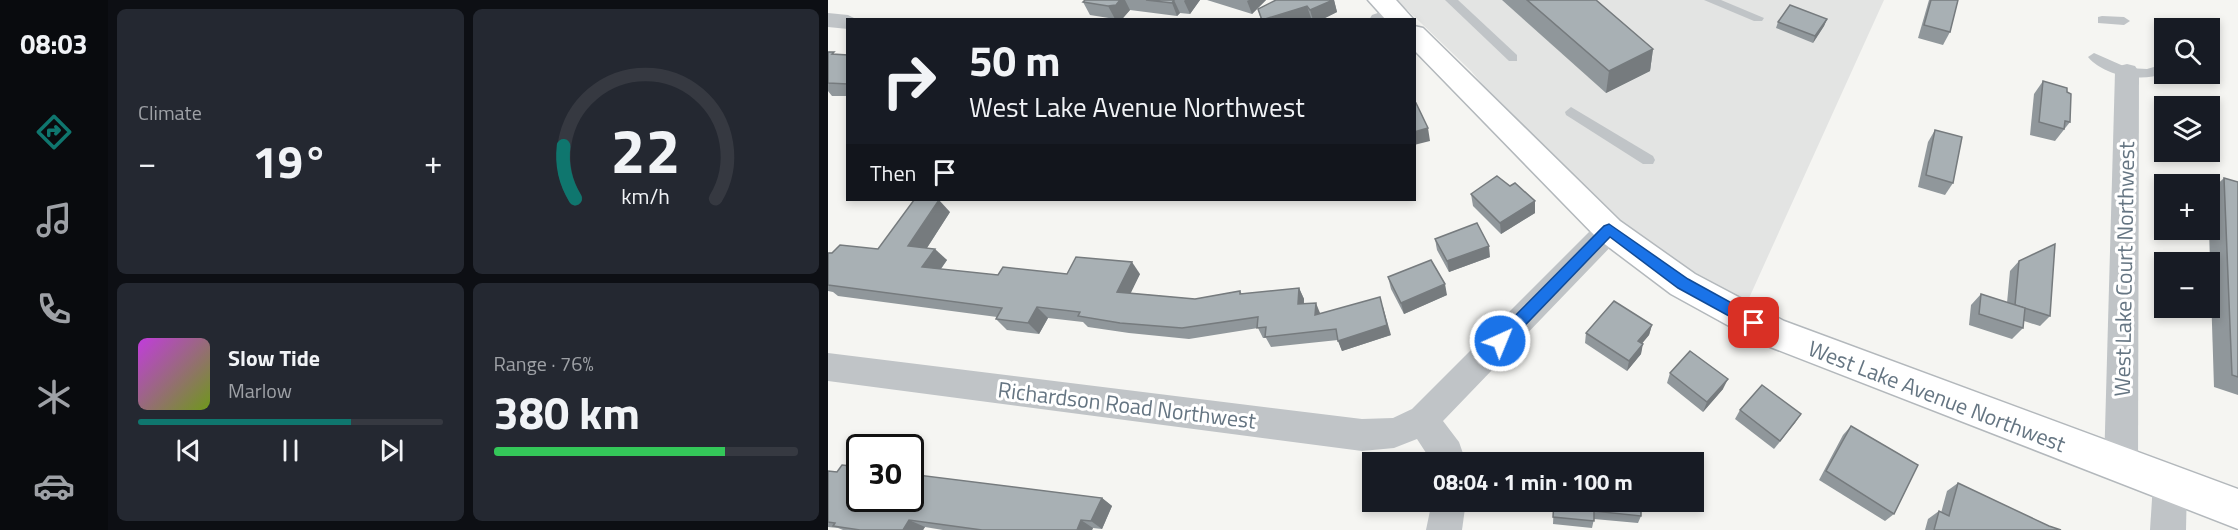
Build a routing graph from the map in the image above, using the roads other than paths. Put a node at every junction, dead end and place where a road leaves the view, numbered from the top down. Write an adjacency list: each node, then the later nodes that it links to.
1 (1451, 0): 10 (lane)
2 (1710, 0): 3 (lane)
3 (1758, 18)
4 (828, 20): 7 (street)
5 (2102, 20): 6 (lane)
6 (2124, 21)
7 (846, 22)
8 (1416, 38): 15 (street, West Lake Avenue Northwest)
9 (2094, 57): 11 (lane)
10 (1513, 58)
11 (2127, 72): 12 (lane); 19 (street, West Lake Court Northwest)
12 (2154, 72)
13 (1570, 112): 14 (lane)
14 (1648, 160)
15 (1607, 219): 17 (street); 19 (street, West Lake Avenue Northwest)
16 (828, 367): 17 (street, Richardson Road Northwest)
17 (1423, 420): 18 (street)
18 (1446, 452)
19 (2121, 466): 20 (street, West Lake Avenue Northwest)
20 (2170, 484): 21 (street, West Lake Avenue Northwest); 24 (street)
21 (2238, 509)
22 (1447, 512): 23 (street)
23 (1444, 530)
24 (2168, 530)

